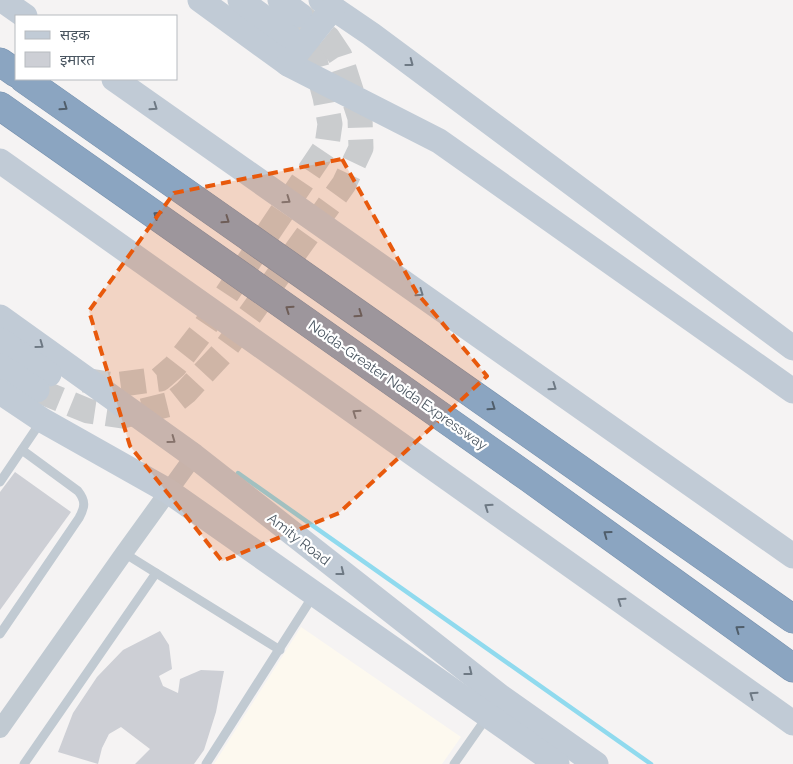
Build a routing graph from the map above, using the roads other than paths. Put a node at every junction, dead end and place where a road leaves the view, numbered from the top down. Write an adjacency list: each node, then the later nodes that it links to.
1 (2, 0): 6 (street)
2 (200, 0): 8 (street)
3 (240, 0): 4 (street)
4 (280, 0)
5 (327, 4): 8 (street); 16 (street, one-way to 16)
6 (24, 15)
7 (0, 62): 9 (highway)
8 (288, 64): 18 (street)
9 (15, 72)
10 (25, 80): 29 (highway, one-way to 29)
11 (115, 80): 26 (street, one-way to 26)
12 (0, 106): 32 (highway, Noida-Greater Noida Expressway, one-way to 12)
13 (0, 161): 34 (street, one-way to 13)
14 (0, 317): 22 (street, Amity Road, one-way to 22)
15 (0, 340): 17 (street)
16 (793, 348)
17 (0, 366)
18 (793, 391)
19 (0, 392): 20 (street)
20 (42, 420): 21 (lane); 24 (street)
21 (22, 450): 23 (lane); 30 (lane)
22 (194, 456): 24 (street); 40 (street, Amity Road, one-way to 40)
23 (0, 482)
24 (168, 491): 25 (street); 28 (street)
25 (124, 552): 27 (lane); 35 (street)
26 (793, 556)
27 (156, 573): 31 (lane); 36 (lane)
28 (314, 594): 31 (lane); 33 (street)
29 (793, 619)
30 (0, 634)
31 (280, 650): 37 (lane)
32 (793, 668)
33 (488, 716): 38 (lane); 39 (street)
34 (793, 723)
35 (1, 726)
36 (24, 764)
37 (206, 764)
38 (454, 764)
39 (557, 764)
40 (596, 764)

